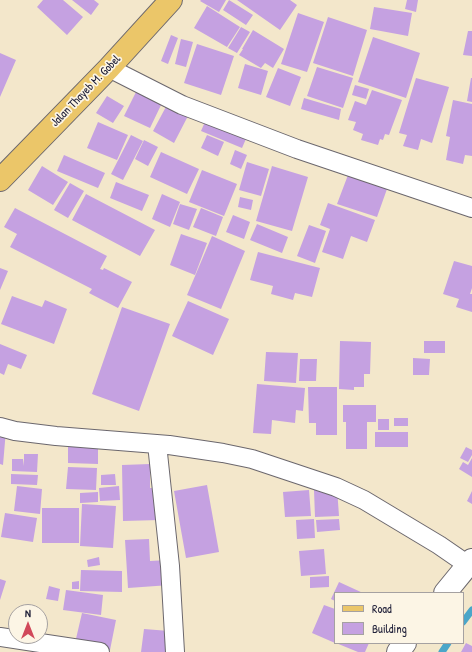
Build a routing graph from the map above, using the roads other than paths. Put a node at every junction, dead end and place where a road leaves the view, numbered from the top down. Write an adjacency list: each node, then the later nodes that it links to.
1 (171, 0): 2 (main road, Jalan Thayeb M. Gobel)
2 (109, 68): 3 (main road, Jalan Thayeb M. Gobel); 4 (street)
3 (1, 177)
4 (472, 208)
5 (0, 427): 6 (street)
6 (157, 444): 7 (street); 12 (street)
7 (470, 562): 8 (street)
8 (446, 592)
9 (0, 637): 11 (street)
10 (404, 644): 13 (street)
11 (100, 652)
12 (175, 652)
13 (398, 652)

